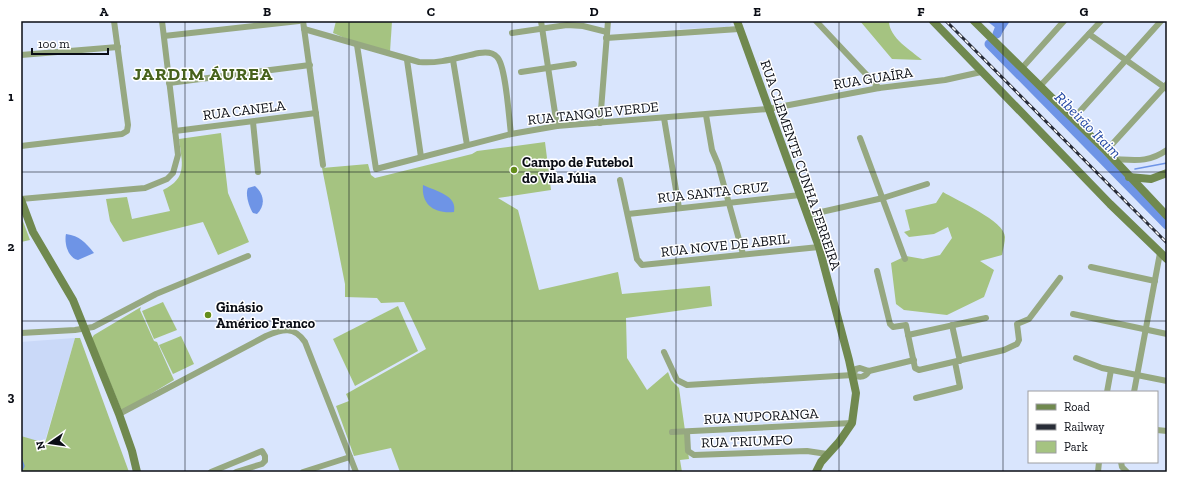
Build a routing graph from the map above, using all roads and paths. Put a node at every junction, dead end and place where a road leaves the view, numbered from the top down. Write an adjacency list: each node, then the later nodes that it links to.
1 (114, 21): 22 (street)
2 (162, 21): 20 (street)
3 (299, 21): 20 (street)
4 (303, 21): 16 (street)
5 (542, 21): 15 (street)
6 (608, 21): 19 (street)
7 (816, 21): 36 (street)
8 (933, 21): 32 (street)
9 (974, 21): 30 (street)
10 (1064, 21): 30 (street)
11 (1101, 21): 18 (street)
12 (1161, 21): 26 (street)
13 (576, 23): 15 (street); 19 (street)
14 (738, 25): 19 (street); 37 (street, RUA CLEMENTE CUNHA FERREIRA)
15 (542, 28): 17 (street); 29 (street)
16 (304, 29): 21 (street); 28 (street)
17 (512, 34)
18 (1089, 34): 26 (street); 34 (street)
19 (606, 35): 43 (street)
20 (164, 36): 33 (street)
21 (357, 45): 24 (street); 52 (street, RUA TANQUE VERDE)
22 (118, 47): 23 (street); 49 (street)
23 (21, 55)
24 (407, 60): 25 (street); 52 (street)
25 (453, 60): 46 (street); 48 (street)
26 (1126, 60): 35 (street); 41 (street)
27 (574, 64): 29 (street)
28 (310, 65): 33 (street); 38 (street)
29 (549, 68): 31 (street); 44 (street)
30 (1022, 68): 34 (street)
31 (521, 72)
32 (981, 72): 36 (street, RUA GUAÍRA); 69 (street)
33 (169, 83): 45 (street)
34 (1040, 86): 41 (street)
35 (1166, 87): 51 (street)
36 (879, 88): 37 (street, RUA GUAÍRA)
37 (768, 109): 39 (street, RUA TANQUE VERDE); 60 (street, RUA CLEMENTE CUNHA FERREIRA)
38 (316, 113): 42 (street, RUA CANELA); 54 (street)
39 (706, 115): 40 (street, RUA TANQUE VERDE); 63 (street)
40 (664, 118): 43 (street, RUA TANQUE VERDE); 64 (street)
41 (1073, 119): 51 (street)
42 (252, 122): 45 (street, RUA CANELA); 55 (street)
43 (600, 122): 44 (street, RUA TANQUE VERDE)
44 (557, 126): 46 (street, RUA TANQUE VERDE)
45 (175, 131): 62 (street)
46 (511, 134): 48 (street, RUA TANQUE VERDE)
47 (860, 138): 61 (street)
48 (467, 145): 52 (street, RUA TANQUE VERDE)
49 (21, 146)
50 (1167, 150): 53 (street)
51 (1106, 151): 53 (street)
52 (421, 157)
53 (1113, 159): 57 (street)
54 (323, 165)
55 (258, 172)
56 (1167, 173): 57 (street)
57 (1130, 177): 66 (street)
58 (620, 180): 65 (street)
59 (928, 184): 61 (street)
60 (800, 194): 63 (street, RUA SANTA CRUZ); 67 (street, RUA CLEMENTE CUNHA FERREIRA)
61 (883, 198): 67 (street); 72 (street)
62 (21, 200): 81 (street)
63 (728, 203): 64 (street, RUA SANTA CRUZ); 70 (street)
64 (680, 208): 65 (street, RUA SANTA CRUZ)
65 (628, 214): 70 (street, RUA NOVE DE ABRIL)
66 (1166, 214)
67 (808, 215): 68 (street, RUA CLEMENTE CUNHA FERREIRA)
68 (819, 247): 70 (street, RUA NOVE DE ABRIL); 91 (street, RUA CLEMENTE CUNHA FERREIRA)
69 (1160, 252): 73 (street); 77 (street)
70 (743, 254)
71 (248, 256): 81 (street)
72 (905, 259)
73 (1167, 259)
74 (1091, 267): 77 (street)
75 (877, 270): 85 (street)
76 (1060, 278): 89 (street)
77 (1155, 281): 82 (street)
78 (1073, 314): 82 (street)
79 (986, 318): 80 (street)
80 (952, 325): 85 (street); 89 (street)
81 (85, 329): 83 (street); 97 (street)
82 (1146, 329): 84 (street); 92 (street)
83 (21, 333)
84 (1167, 334)
85 (908, 335): 88 (street)
86 (664, 352): 91 (street)
87 (1076, 358): 90 (street)
88 (914, 360): 89 (street); 91 (street)
89 (958, 361): 96 (street)
90 (1111, 370): 92 (street); 94 (street)
91 (853, 375): 98 (street, RUA CLEMENTE CUNHA FERREIRA)
92 (1137, 376): 93 (street); 95 (street)
93 (1167, 381)
94 (1108, 391)
95 (1134, 391)
96 (916, 398)
97 (119, 414): 102 (street); 104 (street)
98 (852, 423): 100 (street, RUA NUPORANGA); 101 (street, RUA CLEMENTE CUNHA FERREIRA)
99 (672, 432): 100 (street, RUA NUPORANGA)
100 (687, 432): 101 (street, RUA TRIUMFO)
101 (827, 454): 109 (street, RUA CLEMENTE CUNHA FERREIRA)
102 (350, 457): 107 (street); 108 (street)
103 (1121, 463): 110 (street)
104 (137, 472)
105 (211, 472): 106 (street)
106 (236, 472)
107 (303, 472)
108 (356, 472)
109 (816, 472)
110 (1127, 472)

